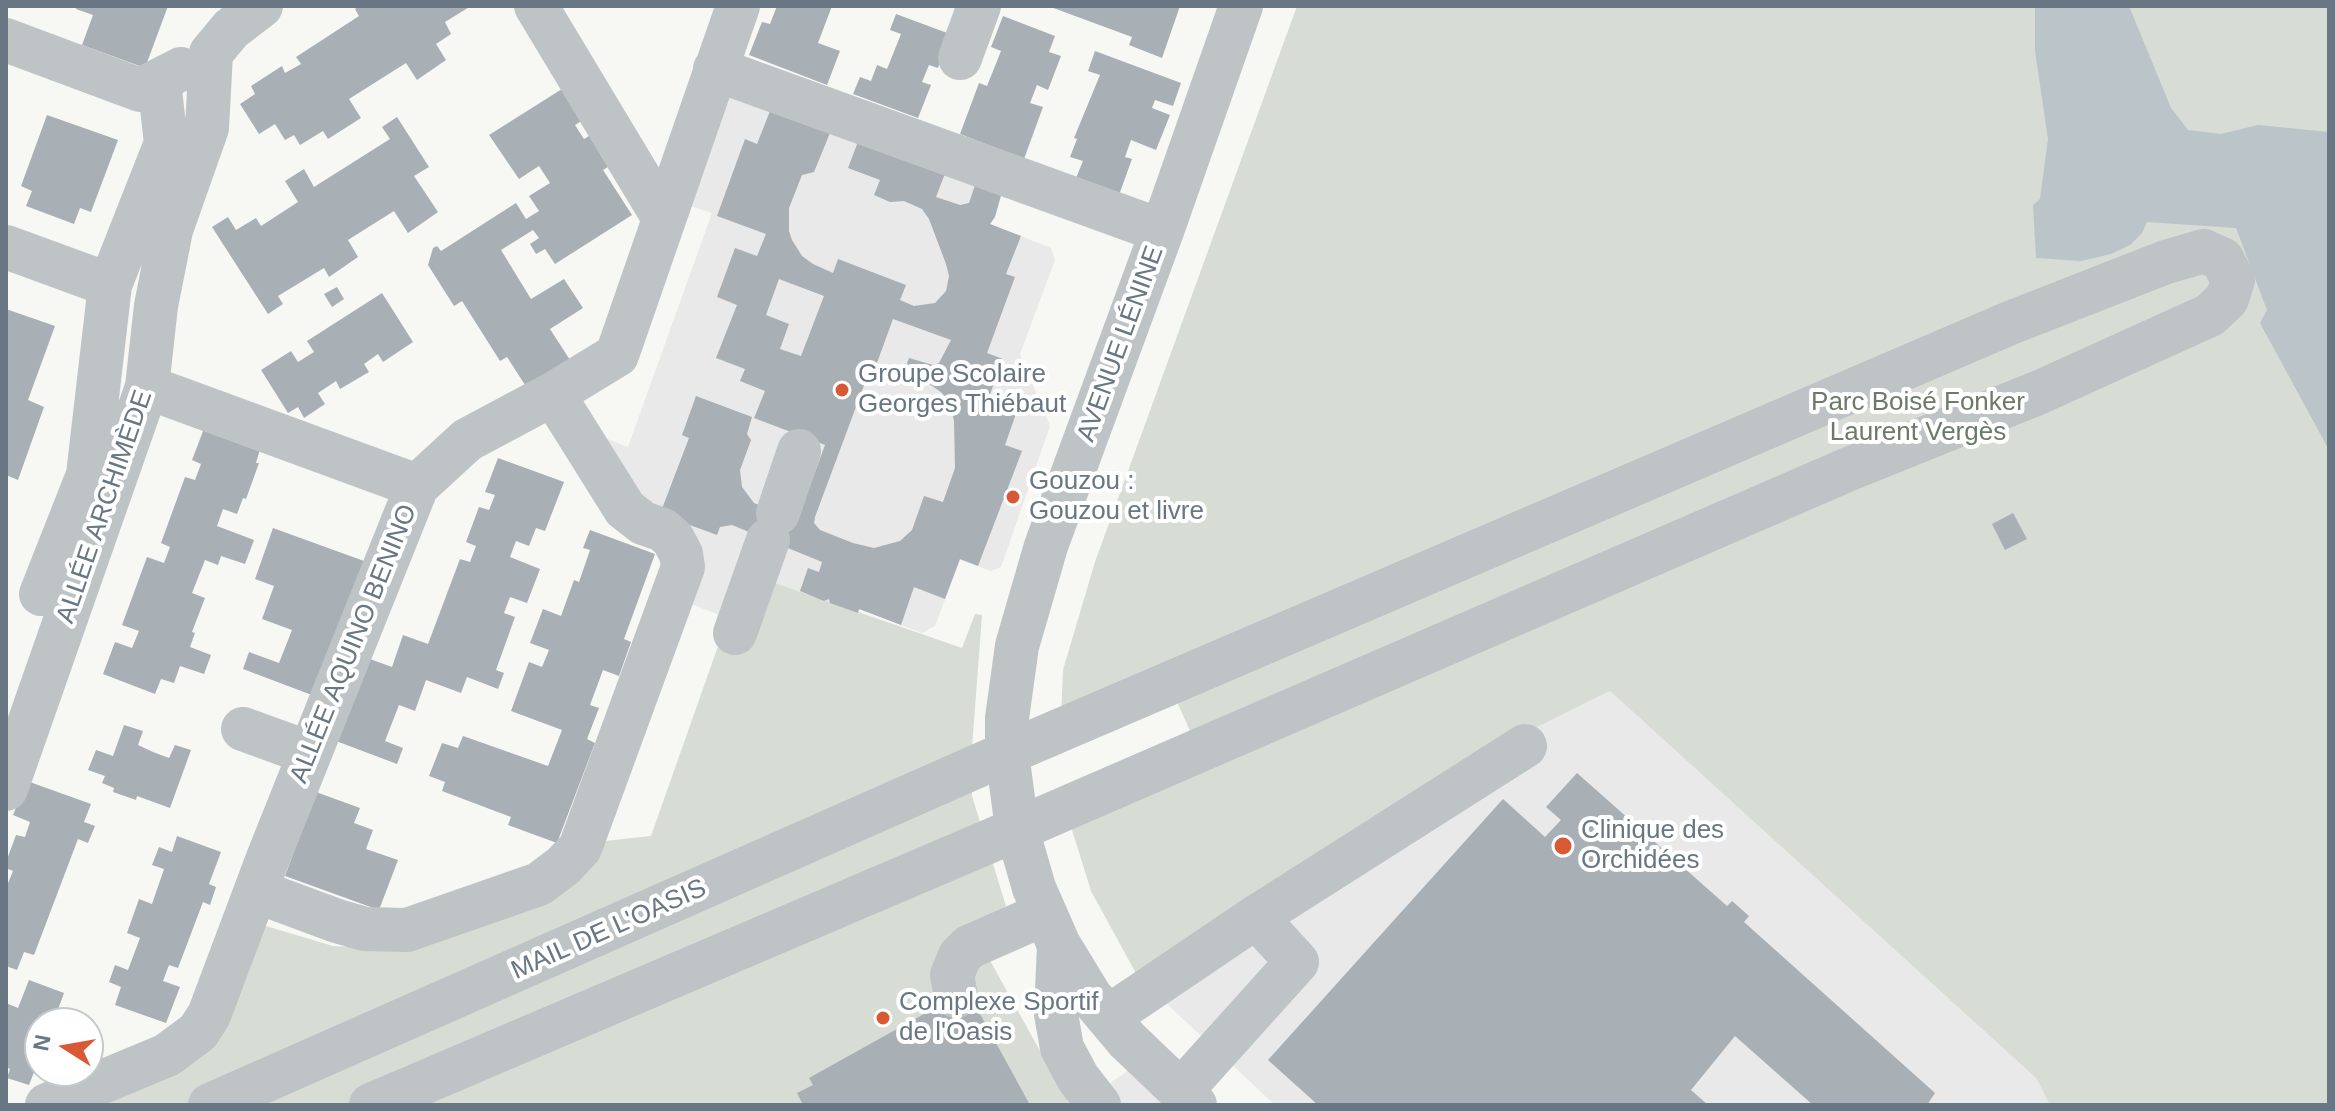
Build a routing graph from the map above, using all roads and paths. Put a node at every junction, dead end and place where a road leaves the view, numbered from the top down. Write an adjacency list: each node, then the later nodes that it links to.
1 (261, 6): 7 (street)
2 (536, 6): 11 (street)
3 (738, 6): 9 (street)
4 (979, 6): 8 (street)
5 (1241, 6): 12 (street, AVENUE LÉNINE)
6 (6, 40): 10 (street)
7 (211, 53): 10 (street); 15 (street, ALLÉE ARCHIMÈDE)
8 (960, 58)
9 (715, 69): 11 (street); 12 (street)
10 (159, 81): 14 (street)
11 (663, 217): 16 (street, ALLÉE AQUINO BENINO)
12 (1162, 231): 24 (street, AVENUE LÉNINE)
13 (6, 247): 14 (street)
14 (110, 285): 19 (street)
15 (147, 387): 18 (street); 25 (street, ALLÉE ARCHIMÈDE)
16 (553, 394): 18 (street, ALLÉE AQUINO BENINO); 27 (street)
17 (799, 451): 20 (street)
18 (417, 486): 23 (street, ALLÉE AQUINO BENINO)
19 (41, 594)
20 (735, 633)
21 (243, 729): 23 (street)
22 (1525, 746): 28 (street)
23 (309, 753): 27 (street, ALLÉE AQUINO BENINO)
24 (1007, 753): 26 (street, AVENUE LÉNINE); 26 (street, MAIL DE L'OASIS); 34 (street, MAIL DE L'OASIS)
25 (6, 789)
26 (1017, 829): 29 (street, AVENUE LÉNINE); 35 (street)
27 (256, 891): 33 (street, ALLÉE AQUINO BENINO)
28 (1256, 917): 31 (street); 32 (street)
29 (1051, 929): 30 (street); 31 (street, AVENUE LÉNINE); 36 (street)
30 (956, 996)
31 (1108, 1017): 32 (street, AVENUE LÉNINE)
32 (1188, 1098)
33 (47, 1105)
34 (210, 1105)
35 (371, 1105)
36 (1099, 1105)

